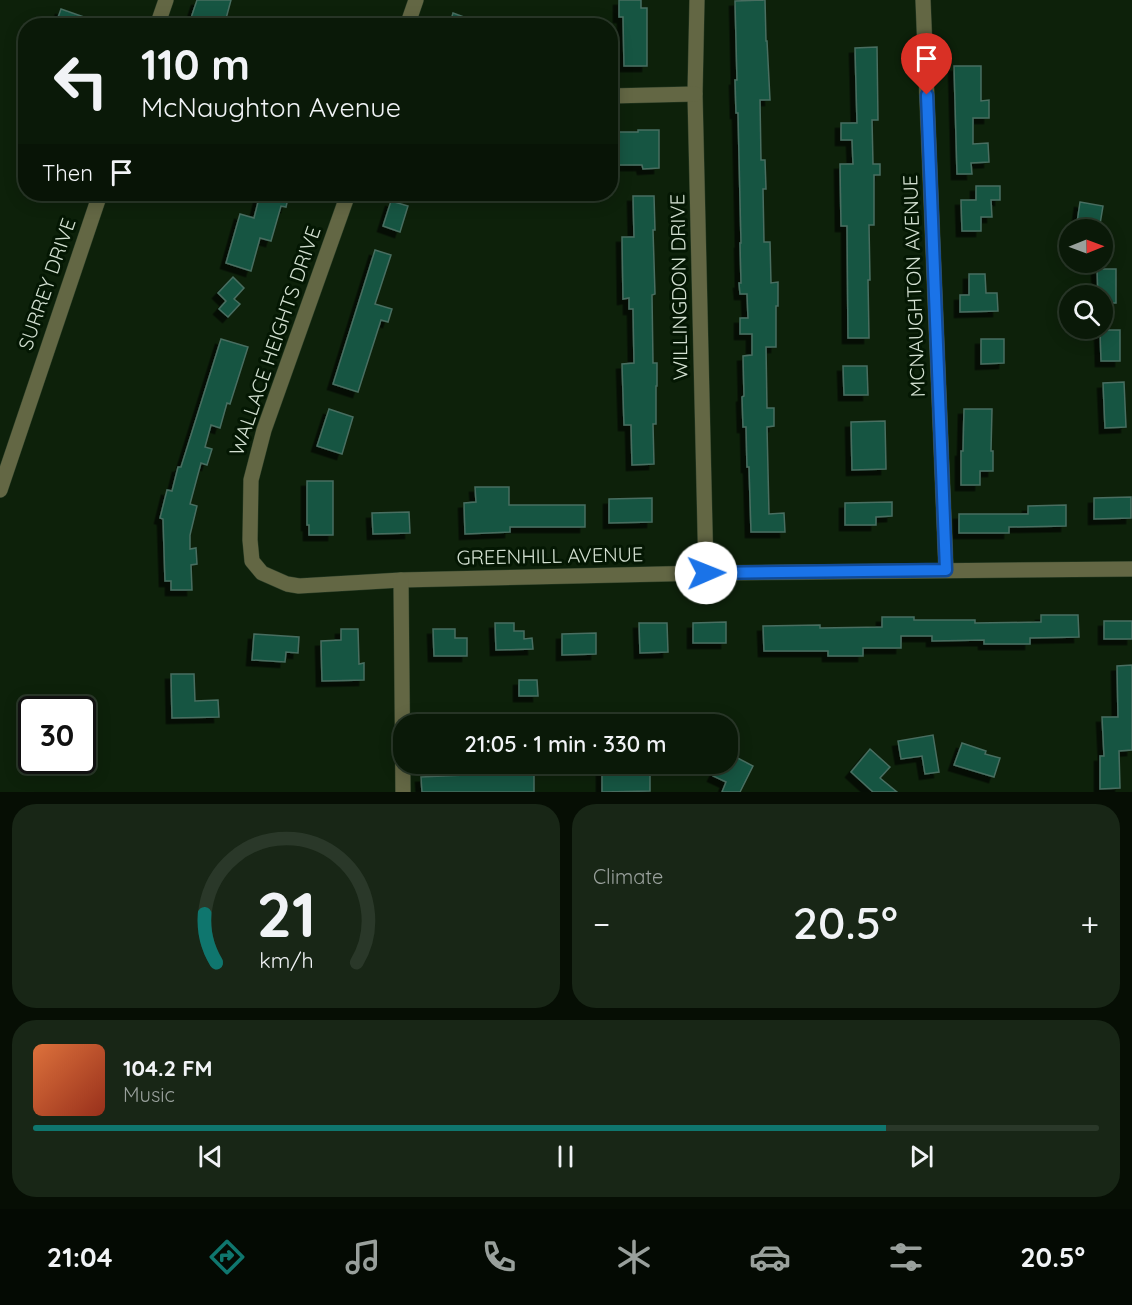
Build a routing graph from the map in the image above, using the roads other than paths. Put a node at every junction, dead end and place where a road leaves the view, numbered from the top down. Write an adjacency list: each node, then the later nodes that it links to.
1 (166, 0): 5 (street)
2 (416, 0): 6 (street)
3 (697, 0): 7 (street, WILLINGDON DRIVE)
4 (923, 0): 13 (street, MCNAUGHTON AVENUE)
5 (160, 18)
6 (410, 18)
7 (695, 94): 8 (street); 14 (street, WILLINGDON DRIVE)
8 (618, 96)
9 (98, 201): 11 (street, SURREY DRIVE)
10 (346, 201): 15 (street, WALLACE HEIGHTS DRIVE)
11 (0, 490)
12 (1132, 569): 13 (street, GREENHILL AVENUE)
13 (946, 570): 14 (street, GREENHILL AVENUE)
14 (706, 573): 15 (street, GREENHILL AVENUE)
15 (401, 580): 16 (street)
16 (403, 792)

